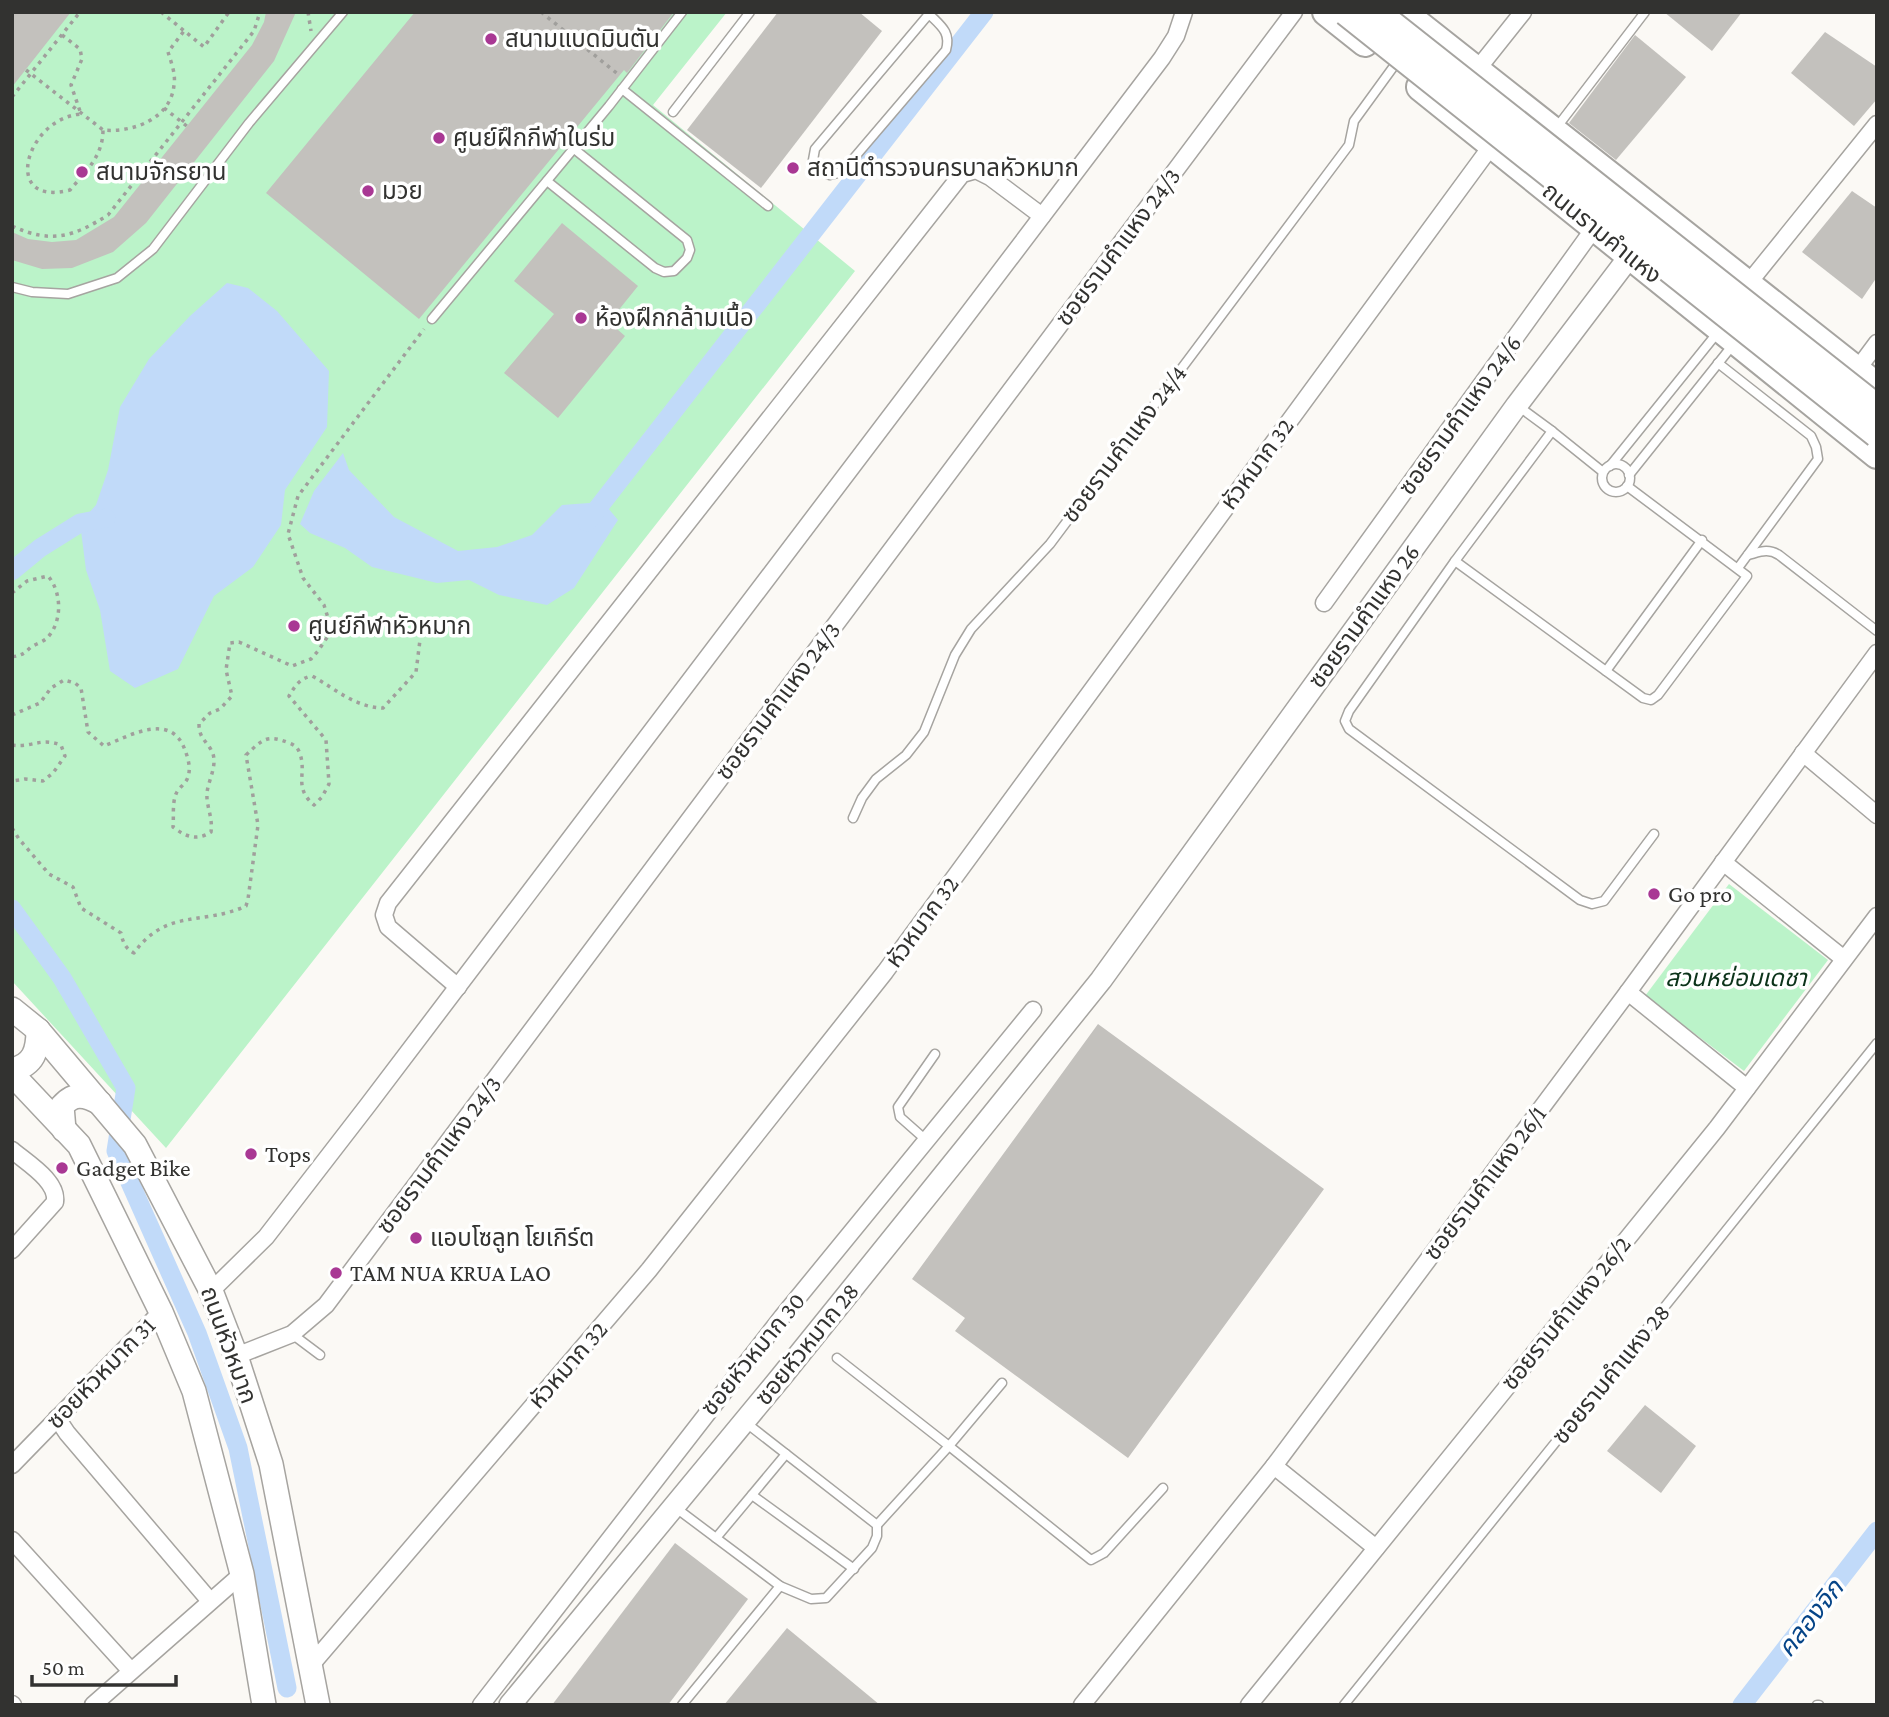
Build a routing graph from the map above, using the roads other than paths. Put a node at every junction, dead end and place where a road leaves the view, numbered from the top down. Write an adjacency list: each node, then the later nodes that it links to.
1 (343, 12): 29 (lane)
2 (682, 12): 15 (lane)
3 (750, 12): 16 (lane)
4 (1184, 12): 24 (street)
5 (1294, 12): 77 (street, ซอยรามคำแหง 24/3)
6 (1326, 12): 13 (main road, ถนนรามคำแหง)
7 (1346, 12): 40 (main road, ถนนรามคำแหง, bridge)
8 (1376, 12): 38 (main road, ถนนรามคำแหง, bridge)
9 (1403, 12): 14 (main road, ถนนรามคำแหง)
10 (1523, 12): 14 (street)
11 (1645, 12): 18 (lane)
12 (929, 13): 12 (lane)
13 (1394, 66): 19 (main road, ถนนรามคำแหง); 55 (lane, ซอยรามคำแหง 24/4)
14 (1476, 71): 18 (main road, ถนนรามคำแหง)
15 (624, 85): 20 (lane); 23 (lane)
16 (673, 112)
17 (1877, 124): 28 (street)
18 (1553, 132): 22 (main road, ถนนรามคำแหง)
19 (1492, 145): 26 (main road, ถนนรามคำแหง); 99 (street, หัวหมาก 32)
20 (573, 148): 21 (lane); 21 (lane)
21 (547, 181): 30 (lane)
22 (1625, 189): 25 (main road, ถนนรามคำแหง); 26 (main road)
23 (768, 206)
24 (1042, 216): 61 (street); 61 (street)
25 (1661, 218): 27 (main road); 28 (main road, ถนนรามคำแหง)
26 (1595, 227): 27 (main road, ถนนรามคำแหง); 49 (street, ซอยรามคำแหง 24/6)
27 (1630, 256): 32 (main road, ถนนรามคำแหง); 37 (street, ซอยรามคำแหง 26)
28 (1747, 285): 31 (main road, ถนนรามคำแหง)
29 (12, 287)
30 (432, 319)
31 (1803, 329): 35 (main road); 36 (main road, ถนนรามคำแหง)
32 (1729, 334): 34 (lane); 35 (main road, ถนนรามคำแหง); 42 (lane)
33 (1877, 343): 36 (street)
34 (1718, 363): 43 (lane); 46 (lane)
35 (1774, 370): 41 (main road, ถนนรามคำแหง)
36 (1867, 378)
37 (1517, 405): 39 (lane); 60 (street, ซอยรามคำแหง 26)
38 (1877, 408)
39 (1552, 431): 42 (lane); 47 (lane)
40 (1877, 434)
41 (1877, 454)
42 (1607, 469): 43 (lane); 44 (lane)
43 (1629, 475): 44 (lane)
44 (1628, 486): 45 (lane)
45 (1702, 540): 48 (lane); 52 (lane)
46 (1748, 555): 48 (lane); 50 (lane)
47 (1455, 561): 52 (lane); 56 (lane)
48 (1738, 568): 52 (lane)
49 (1324, 603)
50 (1877, 631)
51 (1877, 653): 53 (street, ซอยรามคำแหง 26/1)
52 (1606, 671)
53 (1804, 753): 54 (street); 57 (street, ซอยรามคำแหง 26/1)
54 (1877, 815)
55 (853, 818)
56 (1654, 834)
57 (1723, 862): 59 (street); 62 (street, ซอยรามคำแหง 26/1)
58 (1877, 916): 59 (street, ซอยรามคำแหง 26/2)
59 (1844, 959): 69 (street, ซอยรามคำแหง 26/2)
60 (1101, 980): 83 (street, ซอยหัวหมาก 28)
61 (458, 987): 75 (street)
62 (1628, 992): 69 (street); 87 (street, ซอยรามคำแหง 26/1)
63 (12, 1009): 65 (main road, ถนนหัวหมาก)
64 (1033, 1010): 72 (street, ซอยหัวหมาก 30)
65 (38, 1030): 68 (main road); 70 (main road, ถนนหัวหมาก)
66 (1877, 1043): 109 (lane, ซอยรามคำแหง 28)
67 (935, 1054): 72 (lane)
68 (12, 1072): 71 (main road, ถนนหัวหมาก)
69 (1747, 1088): 94 (street, ซอยรามคำแหง 26/2)
70 (102, 1105): 71 (main road); 75 (main road, ถนนหัวหมาก)
71 (64, 1130): 76 (main road, ถนนหัวหมาก)
72 (926, 1140): 104 (street, ซอยหัวหมาก 30)
73 (12, 1150): 74 (street)
74 (12, 1250)
75 (211, 1291): 79 (main road, ถนนหัวหมาก)
76 (161, 1312): 82 (street, ซอยหัวหมาก 31); 96 (main road, ถนนหัวหมาก)
77 (292, 1334): 78 (lane); 79 (street, ซอยรามคำแหง 24/3)
78 (320, 1355)
79 (236, 1356): 99 (main road, ถนนหัวหมาก)
80 (837, 1358): 84 (lane)
81 (1002, 1383): 84 (lane)
82 (57, 1418): 86 (street, ซอยหัวหมาก 31); 98 (street)
83 (744, 1422): 85 (lane); 90 (street, ซอยหัวหมาก 28)
84 (949, 1446): 88 (lane); 91 (lane)
85 (786, 1454): 89 (lane); 91 (lane)
86 (12, 1465)
87 (1274, 1466): 94 (street); 107 (street, ซอยรามคำแหง 26/1)
88 (1163, 1488)
89 (752, 1495): 92 (lane); 95 (lane)
90 (674, 1506): 92 (lane); 105 (street, ซอยหัวหมาก 28)
91 (877, 1525): 95 (lane)
92 (716, 1538): 97 (lane)
93 (12, 1540): 100 (street)
94 (1376, 1548): 108 (street, ซอยรามคำแหง 26/2)
95 (854, 1569): 97 (lane)
96 (242, 1574): 98 (street); 102 (main road, ถนนหัวหมาก)
97 (780, 1586): 106 (lane)
98 (210, 1601): 100 (street)
99 (311, 1665): 103 (main road, ถนนหัวหมาก)
100 (131, 1671): 101 (street)
101 (93, 1705)
102 (264, 1705)
103 (318, 1705)
104 (481, 1705)
105 (510, 1705)
106 (682, 1705)
107 (1082, 1705)
108 (1249, 1705)
109 (1344, 1705)

